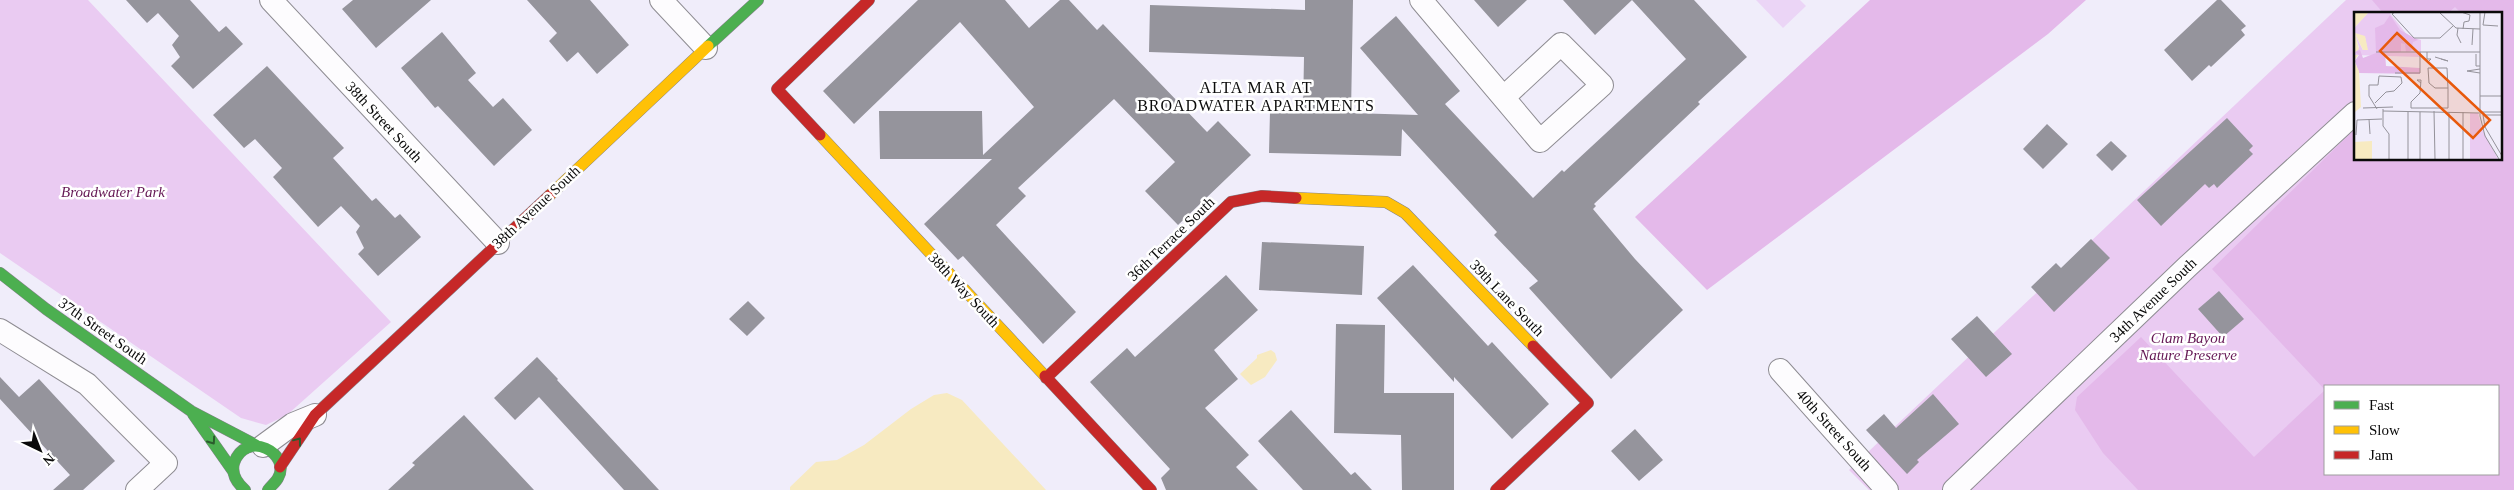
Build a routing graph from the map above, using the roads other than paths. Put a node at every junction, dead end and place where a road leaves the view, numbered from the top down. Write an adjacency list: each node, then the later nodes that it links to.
1 (271, 0): 10 (street, 38th Street South)
2 (661, 0): 6 (street)
3 (758, 0): 6 (street, 38th Avenue South)
4 (869, 0): 14 (street, 38th Way South)
5 (1421, 0): 7 (street)
6 (706, 48): 10 (street, 38th Avenue South)
7 (1504, 97)
8 (2354, 114): 27 (street, 34th Avenue South)
9 (1405, 213): 14 (street, 36th Terrace South); 25 (street, 39th Lane South)
10 (498, 243): 16 (street, 38th Avenue South)
11 (0, 273): 15 (street, 37th Street South)
12 (0, 330): 21 (street)
13 (1780, 370): 26 (street, 40th Street South)
14 (1046, 378): 24 (street, 38th Way South)
15 (191, 411): 17 (street, 37th Street South); 19 (street, 37th Street South, one-way to 19)
16 (315, 415): 17 (street, 38th Avenue South); 18 (street, 38th Avenue South, one-way to 16)
17 (260, 446): 18 (street, 37th Street South); 19 (street)
18 (280, 471): 20 (street); 23 (street, 38th Avenue South)
19 (231, 477): 22 (street, 37th Street South)
20 (289, 486)
21 (136, 490)
22 (245, 490)
23 (268, 490)
24 (1151, 490)
25 (1496, 490)
26 (1887, 490)
27 (1954, 490)

